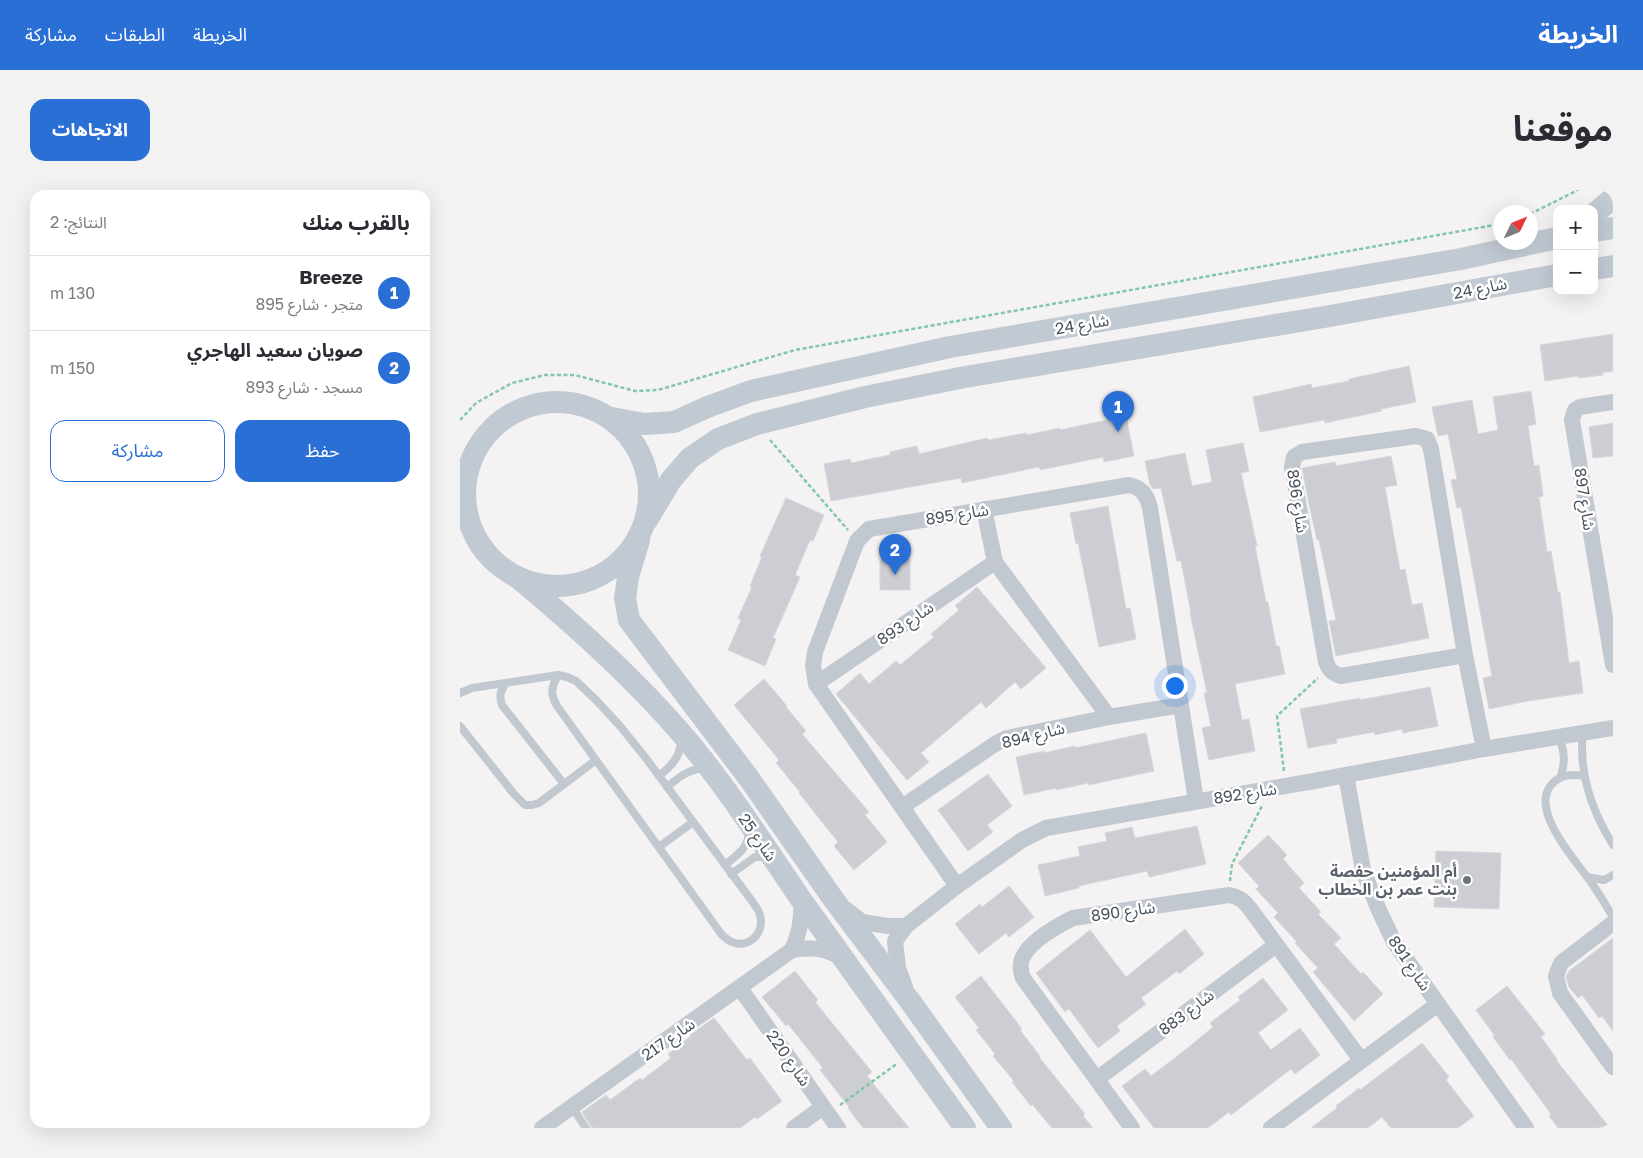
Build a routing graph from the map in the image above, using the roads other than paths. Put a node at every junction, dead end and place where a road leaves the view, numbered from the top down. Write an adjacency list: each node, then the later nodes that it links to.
1 (1613, 198): 2 (street)
2 (1598, 211)
3 (1613, 228): 4 (street)
4 (1598, 231)
5 (1553, 239): 10 (street, شارع 24)
6 (1613, 266): 7 (street)
7 (1598, 268)
8 (1553, 275): 15 (street, شارع 24)
9 (1613, 402): 19 (street, شارع 897)
10 (612, 418): 11 (street); 15 (street)
11 (480, 442): 12 (street); 16 (street)
12 (460, 468)
13 (984, 509): 17 (street); 24 (street, شارع 895); 26 (street, شارع 895)
14 (460, 527): 16 (street)
15 (643, 530): 18 (street); 56 (street, شارع 25)
16 (480, 544): 18 (street)
17 (995, 562): 24 (street, شارع 893); 27 (street)
18 (517, 577): 31 (street, شارع 25)
19 (1610, 627): 21 (street, شارع 897)
20 (1465, 655): 20 (street, شارع 896); 33 (street, شارع 896)
21 (1613, 664)
22 (558, 675): 23 (lane); 34 (lane); 37 (lane)
23 (506, 683): 25 (lane); 40 (lane)
24 (816, 684): 43 (street)
25 (460, 693)
26 (1181, 705): 27 (street, شارع 894); 42 (street, شارع 895)
27 (1109, 717): 43 (street, شارع 894)
28 (460, 726): 40 (lane)
29 (1613, 728): 30 (street, شارع 892)
30 (1584, 732): 32 (street, شارع 892); 39 (lane)
31 (682, 734): 35 (street, شارع 25); 37 (lane)
32 (1559, 738): 33 (street, شارع 892); 38 (lane)
33 (1484, 749): 36 (street, شارع 892)
34 (596, 760): 40 (lane); 47 (lane)
35 (709, 768): 41 (lane); 45 (street, شارع 25)
36 (1346, 775): 42 (street, شارع 892); 64 (street, شارع 891)
37 (659, 776): 41 (lane)
38 (1561, 776): 39 (lane); 52 (lane)
39 (1584, 776): 46 (lane)
40 (564, 784)
41 (667, 787): 44 (lane)
42 (1196, 801): 53 (street, شارع 892)
43 (902, 807): 53 (street)
44 (693, 822): 47 (lane); 49 (lane)
45 (749, 824): 48 (street, شارع 25); 49 (lane)
46 (1613, 845)
47 (659, 847): 50 (lane)
48 (774, 860): 50 (lane); 55 (street, شارع 25)
49 (724, 864): 50 (lane)
50 (731, 874)
51 (1612, 876): 52 (lane); 54 (lane)
52 (1587, 877): 57 (lane)
53 (957, 886): 59 (street, شارع 892)
54 (1613, 886)
55 (801, 899): 61 (street); 62 (street, شارع 25)
56 (834, 900): 59 (street); 65 (street, شارع 25)
57 (1613, 916)
58 (1613, 923): 67 (street)
59 (906, 926): 65 (street, شارع 892)
60 (1276, 945): 66 (street); 68 (street, شارع 883); 68 (street, شارع 890)
61 (792, 950): 62 (street); 63 (street, شارع 217)
62 (843, 958): 65 (street); 76 (street, شارع 25)
63 (740, 988): 69 (street, شارع 217); 70 (street, شارع 220)
64 (1438, 1004): 66 (street); 71 (street, شارع 891)
65 (913, 1006): 77 (street, شارع 25)
66 (1361, 1060): 79 (street)
67 (1613, 1067)
68 (1097, 1079): 78 (street, شارع 890)
69 (572, 1107): 72 (street, شارع 217); 73 (lane)
70 (826, 1111): 74 (street); 75 (street, شارع 220)
71 (1519, 1125)
72 (542, 1128)
73 (586, 1128)
74 (794, 1128)
75 (838, 1128)
76 (965, 1128)
77 (1000, 1128)
78 (1132, 1128)
79 (1271, 1128)

